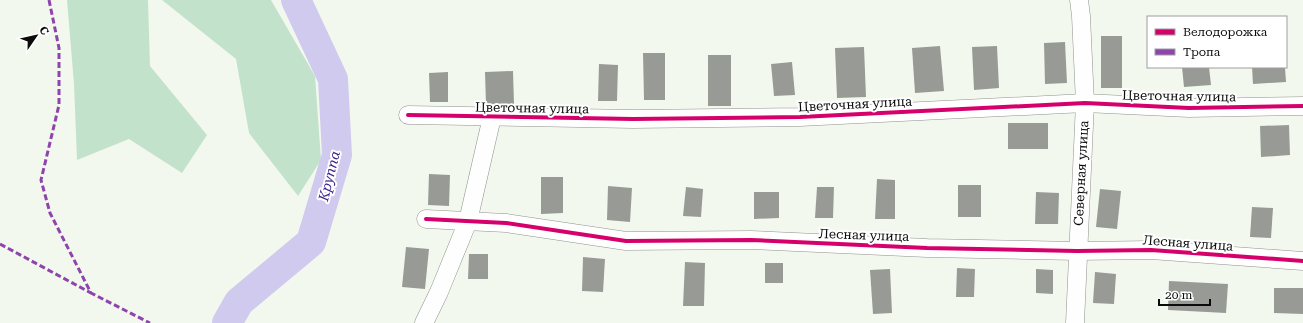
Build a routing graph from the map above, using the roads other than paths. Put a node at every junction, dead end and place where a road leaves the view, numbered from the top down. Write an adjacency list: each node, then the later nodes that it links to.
1 (1080, 0): 2 (street, Северная улица)
2 (1085, 103): 3 (street, Цветочная улица); 5 (street, Цветочная улица); 8 (street, Северная улица)
3 (1303, 106)
4 (408, 115): 5 (street, Цветочная улица)
5 (492, 117): 7 (street)
6 (426, 219): 7 (street, Лесная улица)
7 (468, 221): 8 (street, Лесная улица); 10 (street)
8 (1077, 251): 9 (street, Лесная улица); 11 (street, Северная улица)
9 (1303, 261)
10 (424, 323)
11 (1075, 323)

